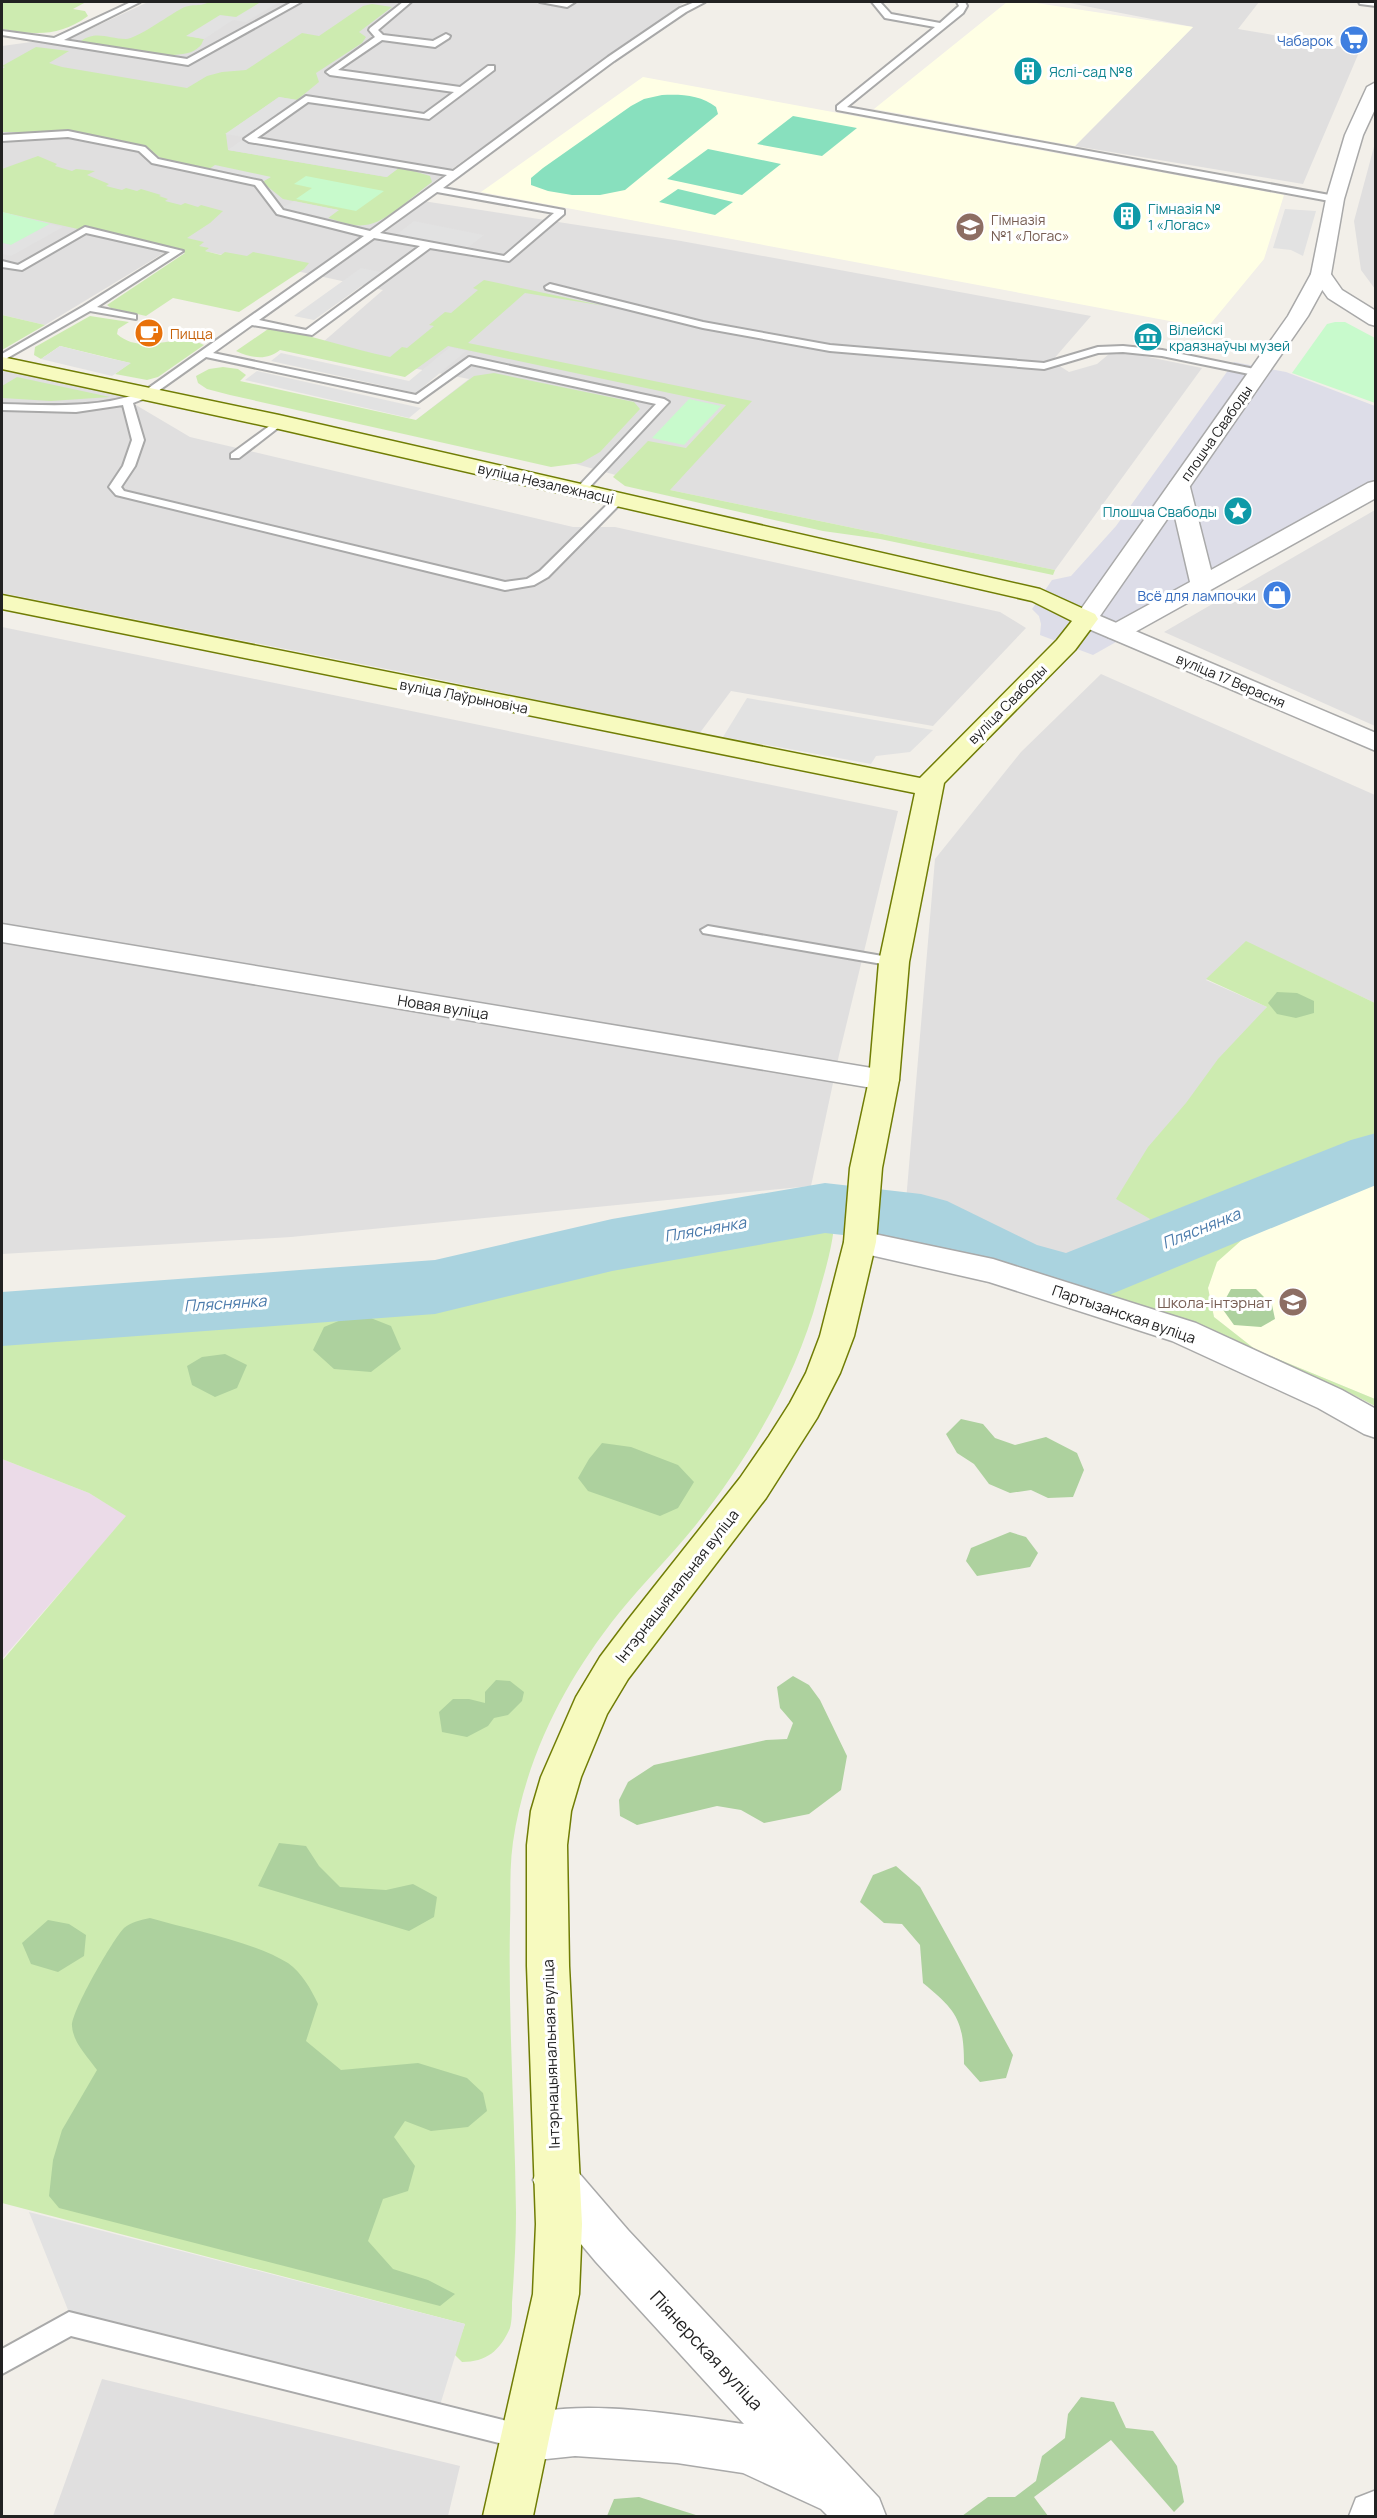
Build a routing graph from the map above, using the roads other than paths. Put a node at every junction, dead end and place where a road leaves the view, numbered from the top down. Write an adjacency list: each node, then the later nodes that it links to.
1 (136, 2): 15 (lane)
2 (297, 2): 15 (lane)
3 (407, 2): 14 (lane)
4 (544, 2): 5 (lane)
5 (571, 2)
6 (701, 2): 20 (lane)
7 (876, 2): 11 (lane)
8 (961, 2): 11 (lane)
9 (1363, 2): 10 (lane)
10 (1376, 4)
11 (940, 26): 22 (lane)
12 (2, 33): 15 (lane)
13 (446, 36): 14 (lane)
14 (380, 37): 18 (lane)
15 (55, 41)
16 (491, 68): 18 (lane)
17 (1376, 87): 22 (street, плошча Свабоды)
18 (461, 90): 20 (lane)
19 (2, 138): 23 (lane)
20 (455, 174): 21 (lane)
21 (435, 189): 23 (lane); 24 (lane)
22 (1335, 200): 26 (street, плошча Свабоды)
23 (373, 235): 24 (lane); 32 (lane)
24 (428, 245): 32 (lane)
25 (2, 264): 28 (lane)
26 (1321, 274): 29 (street, плошча Свабоды); 30 (street)
27 (550, 286): 35 (lane)
28 (88, 308): 31 (lane); 34 (lane)
29 (1298, 316): 30 (street); 35 (street, плошча Свабоды)
30 (1368, 316)
31 (132, 317)
32 (251, 322): 33 (lane)
33 (205, 354): 36 (lane); 42 (lane)
34 (2, 361): 36 (main road, вуліца Незалежнасці)
35 (1259, 373): 40 (street, плошча Свабоды)
36 (137, 399): 37 (lane); 38 (main road, вуліца Незалежнасці); 43 (lane)
37 (2, 407)
38 (279, 422): 39 (lane); 42 (main road, вуліца Незалежнасці)
39 (235, 456)
40 (1179, 487): 44 (street); 46 (street, плошча Свабоды)
41 (1376, 488): 44 (street)
42 (580, 491): 43 (main road, вуліца Незалежнасці)
43 (618, 500): 46 (main road, вуліца Незалежнасці)
44 (1202, 584): 47 (street)
45 (2, 602): 49 (main road, вуліца Лаўрыновіча)
46 (1086, 619): 47 (street, вуліца 17 Верасня); 49 (main road, вуліца Свабоды)
47 (1117, 632): 48 (street, вуліца 17 Верасня)
48 (1376, 743)
49 (928, 788): 52 (main road, Інтэрнацыянальная вуліца)
50 (708, 930): 52 (lane)
51 (2, 933): 53 (street, Новая вуліца)
52 (894, 962): 53 (main road, Інтэрнацыянальная вуліца)
53 (884, 1080): 54 (main road, Інтэрнацыянальная вуліца)
54 (860, 1238): 55 (street, Партызанская вуліца); 56 (main road, Інтэрнацыянальная вуліца)
55 (1376, 1425)
56 (556, 2180): 58 (main road, Інтэрнацыянальная вуліца); 59 (street, Піянерская вуліца)
57 (2, 2362): 58 (lane)
58 (527, 2438): 59 (street); 60 (main road, Інтэрнацыянальная вуліца)
59 (851, 2505)
60 (508, 2517)

